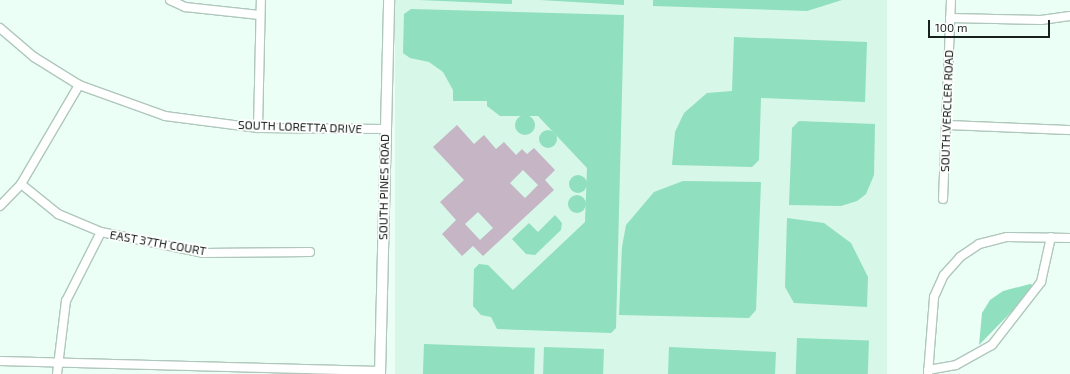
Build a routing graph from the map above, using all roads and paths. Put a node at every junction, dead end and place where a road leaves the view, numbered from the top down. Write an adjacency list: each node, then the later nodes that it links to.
1 (170, 0): 5 (street)
2 (260, 0): 5 (street)
3 (389, 0): 12 (street, SOUTH PINES ROAD)
4 (951, 0): 7 (street, SOUTH VERCLER ROAD)
5 (260, 15): 11 (street)
6 (1070, 16): 7 (street)
7 (950, 18): 10 (street, SOUTH VERCLER ROAD)
8 (0, 28): 9 (street, SOUTH LORETTA DRIVE)
9 (79, 86): 11 (street, SOUTH LORETTA DRIVE); 14 (street)
10 (946, 125): 13 (street); 15 (street, SOUTH VERCLER ROAD)
11 (258, 128): 12 (street, SOUTH LORETTA DRIVE)
12 (385, 129): 24 (street, SOUTH PINES ROAD)
13 (1070, 130)
14 (21, 184): 16 (street); 17 (street, EAST 37TH COURT)
15 (943, 199)
16 (0, 206)
17 (101, 232): 20 (street, EAST 37TH COURT); 22 (street)
18 (1050, 237): 19 (street); 25 (street); 25 (street)
19 (1070, 238)
20 (310, 252)
21 (0, 361): 22 (street)
22 (58, 362): 23 (street); 26 (street)
23 (308, 372): 24 (street)
24 (380, 372)
25 (928, 372)
26 (57, 374)

